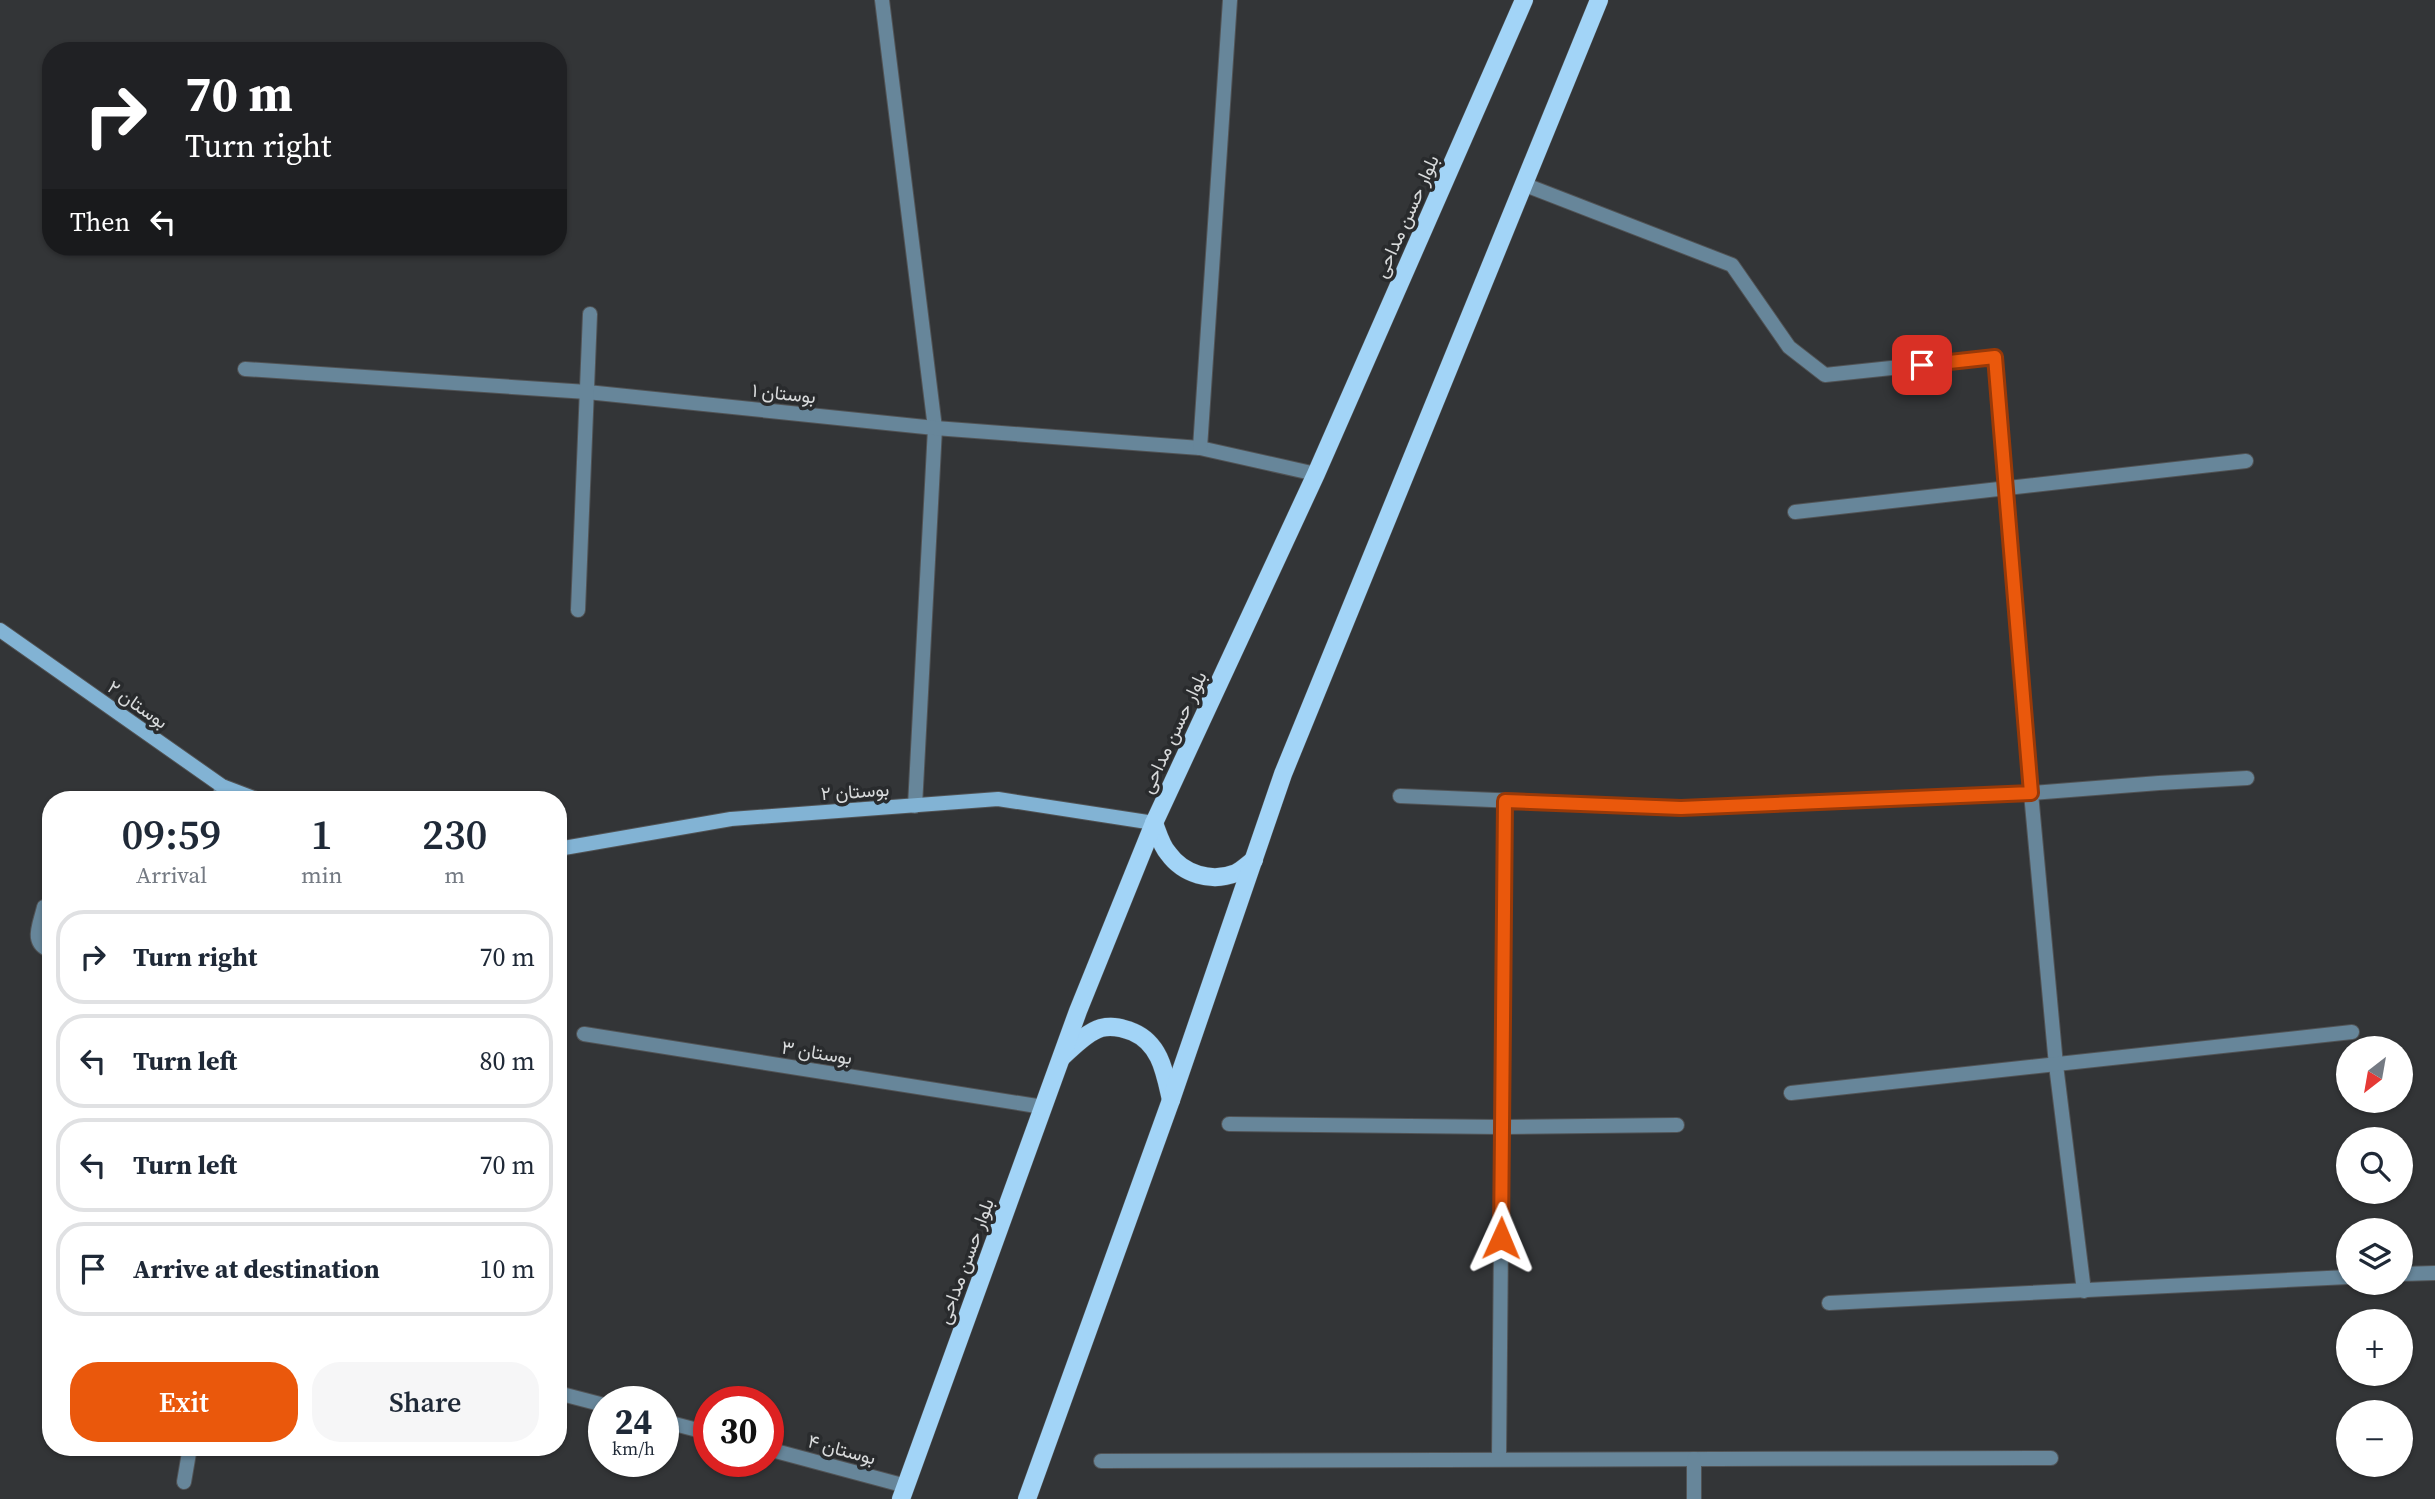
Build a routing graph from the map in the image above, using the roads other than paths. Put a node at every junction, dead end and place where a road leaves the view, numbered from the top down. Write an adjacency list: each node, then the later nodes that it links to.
1 (882, 0): 9 (street)
2 (1230, 0): 10 (street)
3 (1524, 0): 12 (main road, بلوار حسن مداحی)
4 (1599, 0): 5 (main road)
5 (1523, 184): 13 (street); 25 (main road)
6 (590, 314): 8 (street)
7 (245, 369): 8 (street, بوستان ۱)
8 (587, 392): 9 (street, بوستان ۱); 15 (street)
9 (935, 428): 10 (street, بوستان ۱); 22 (street)
10 (1199, 448): 12 (street, بوستان ۱)
11 (2246, 461): 13 (street)
12 (1316, 474): 23 (main road, بلوار حسن مداحی)
13 (2006, 487): 14 (street); 19 (street)
14 (1795, 512)
15 (579, 610)
16 (0, 630): 18 (street, بوستان ۲)
17 (2247, 778): 19 (street)
18 (217, 791)
19 (2031, 793): 21 (street); 31 (street)
20 (1401, 796): 21 (street)
21 (1505, 801): 37 (street)
22 (915, 806): 23 (street, بوستان ۲); 24 (street, بوستان ۲)
23 (1154, 823): 25 (main road); 30 (main road, بلوار حسن مداحی)
24 (567, 847)
25 (1254, 860): 33 (main road)
26 (42, 916): 27 (street)
27 (42, 948)
28 (2352, 1032): 31 (street)
29 (584, 1034): 34 (street, بوستان ۳)
30 (1061, 1058): 33 (main road); 34 (main road, بلوار حسن مداحی)
31 (2056, 1065): 32 (street); 41 (street)
32 (1791, 1093)
33 (1171, 1100): 53 (main road)
34 (1043, 1107): 52 (main road, بلوار حسن مداحی)
35 (1229, 1124): 37 (street)
36 (1677, 1125): 37 (street)
37 (1502, 1127): 49 (street)
38 (2435, 1273): 39 (street)
39 (2413, 1274)
40 (2336, 1278): 41 (street)
41 (2084, 1291): 42 (street)
42 (1829, 1303)
43 (567, 1395): 44 (street)
44 (588, 1401)
45 (784, 1454): 52 (street, بوستان ۴)
46 (188, 1456): 51 (street)
47 (2051, 1458): 48 (street)
48 (1694, 1459): 49 (street); 54 (street)
49 (1499, 1460): 50 (street)
50 (1101, 1461)
51 (184, 1482)
52 (904, 1492)
53 (1027, 1499)
54 (1693, 1499)

